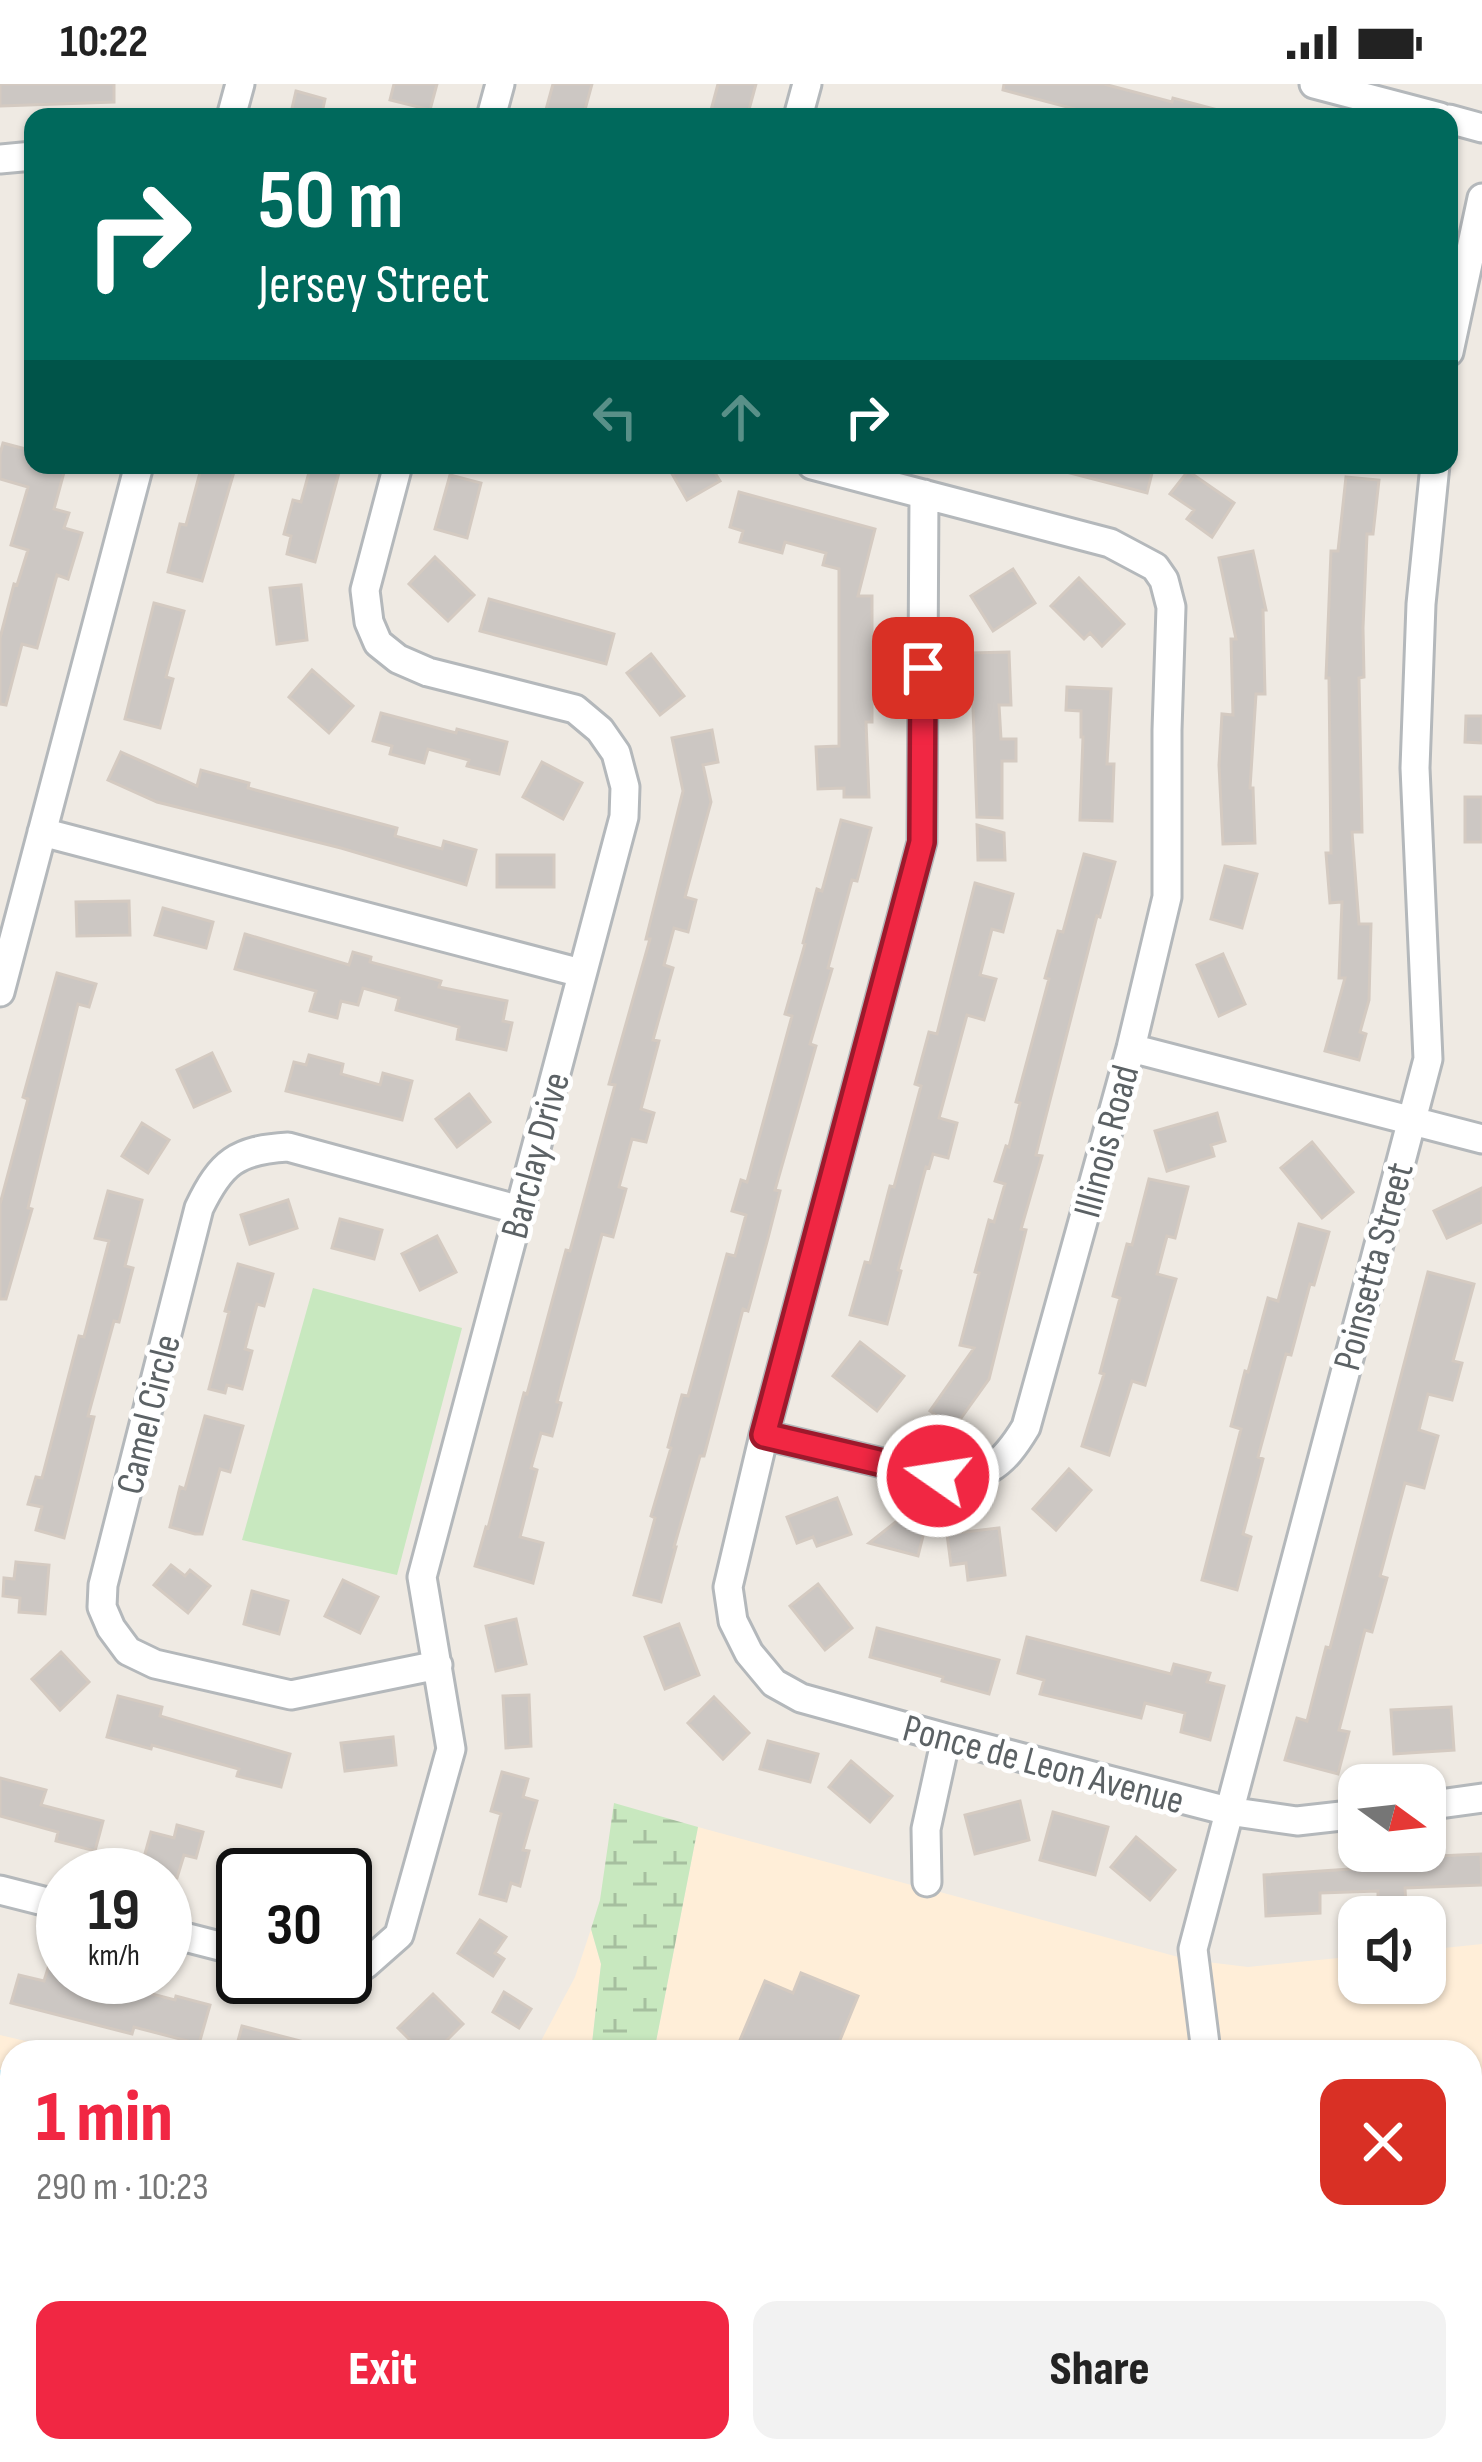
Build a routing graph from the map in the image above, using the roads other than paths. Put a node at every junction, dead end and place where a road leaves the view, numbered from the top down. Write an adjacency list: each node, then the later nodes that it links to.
1 (1315, 84): 2 (street)
2 (1406, 108)
3 (1482, 198): 4 (street)
4 (1458, 310)
5 (138, 474): 10 (street)
6 (396, 474): 11 (street, Barclay Drive)
7 (847, 474): 9 (street)
8 (1435, 474): 14 (street, Poinsetta Street)
9 (924, 494): 13 (street, Illinois Road); 17 (street)
10 (43, 832): 11 (street); 12 (street)
11 (581, 973): 16 (street, Barclay Drive)
12 (0, 992)
13 (1131, 1048): 14 (street); 17 (street, Illinois Road)
14 (1411, 1120): 15 (street); 22 (street, Poinsetta Street)
15 (1482, 1138)
16 (520, 1210): 18 (street, Barclay Drive); 18 (street, Camel Circle)
17 (764, 1435): 19 (street, Ponce de Leon Avenue)
18 (438, 1665): 27 (street, Barclay Drive)
19 (946, 1738): 22 (street, Ponce de Leon Avenue); 24 (street)
20 (1482, 1798): 21 (street)
21 (1446, 1802)
22 (1228, 1811): 23 (street, Ponce de Leon Avenue); 28 (street, Poinsetta Street)
23 (1338, 1816)
24 (927, 1882)
25 (0, 1890): 26 (street)
26 (36, 1899)
27 (372, 1959)
28 (1204, 2040)

